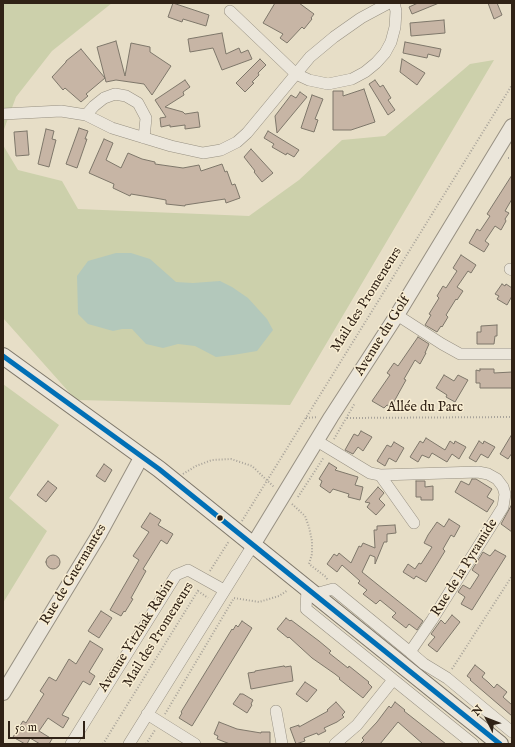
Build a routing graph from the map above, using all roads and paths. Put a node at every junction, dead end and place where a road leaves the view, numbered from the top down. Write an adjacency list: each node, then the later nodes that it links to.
1 (389, 3): 4 (street)
2 (394, 3): 4 (street)
3 (230, 11): 4 (street)
4 (296, 74): 9 (street)
5 (512, 85): 21 (path, Mail des Promeneurs)
6 (3, 114): 7 (street)
7 (86, 115): 9 (street); 9 (street)
8 (512, 126): 12 (street, Avenue du Golf)
9 (144, 138)
10 (508, 158): 11 (path)
11 (512, 158)
12 (397, 315): 13 (street); 17 (street, Avenue du Golf)
13 (512, 354)
14 (3, 356): 18 (main road)
15 (342, 417): 16 (path, Allée du Parc)
16 (512, 418)
17 (317, 441): 20 (street, Rue de la Pyramide); 27 (street, Avenue du Golf)
18 (142, 456): 27 (main road); 37 (street, Rue de Guermantes)
19 (183, 474): 21 (path)
20 (380, 475): 24 (street); 34 (street, Rue de la Pyramide)
21 (266, 481): 22 (path); 25 (path, Mail des Promeneurs)
22 (275, 488)
23 (293, 504): 28 (path)
24 (414, 523)
25 (239, 525)
26 (232, 536): 30 (path, Mail des Promeneurs)
27 (253, 544): 31 (main road); 33 (street)
28 (309, 564): 31 (path); 32 (path)
29 (512, 576): 35 (path)
30 (205, 580): 33 (street, Avenue Yitzhak Rabin); 42 (street, Avenue Yitzhak Rabin); 43 (path, Mail des Promeneurs)
31 (307, 588): 32 (street); 36 (street); 40 (path); 50 (main road)
32 (333, 589): 34 (street)
33 (224, 590): 39 (street)
34 (410, 652): 35 (street)
35 (446, 678): 41 (street)
36 (393, 680): 48 (street); 49 (street)
37 (3, 693)
38 (276, 711): 47 (street)
39 (147, 714): 40 (street); 44 (street)
40 (160, 722): 45 (path); 46 (street)
41 (512, 732)
42 (71, 744)
43 (103, 744)
44 (129, 744)
45 (146, 744)
46 (195, 744)
47 (282, 744)
48 (334, 744)
49 (473, 744)
50 (500, 744)

